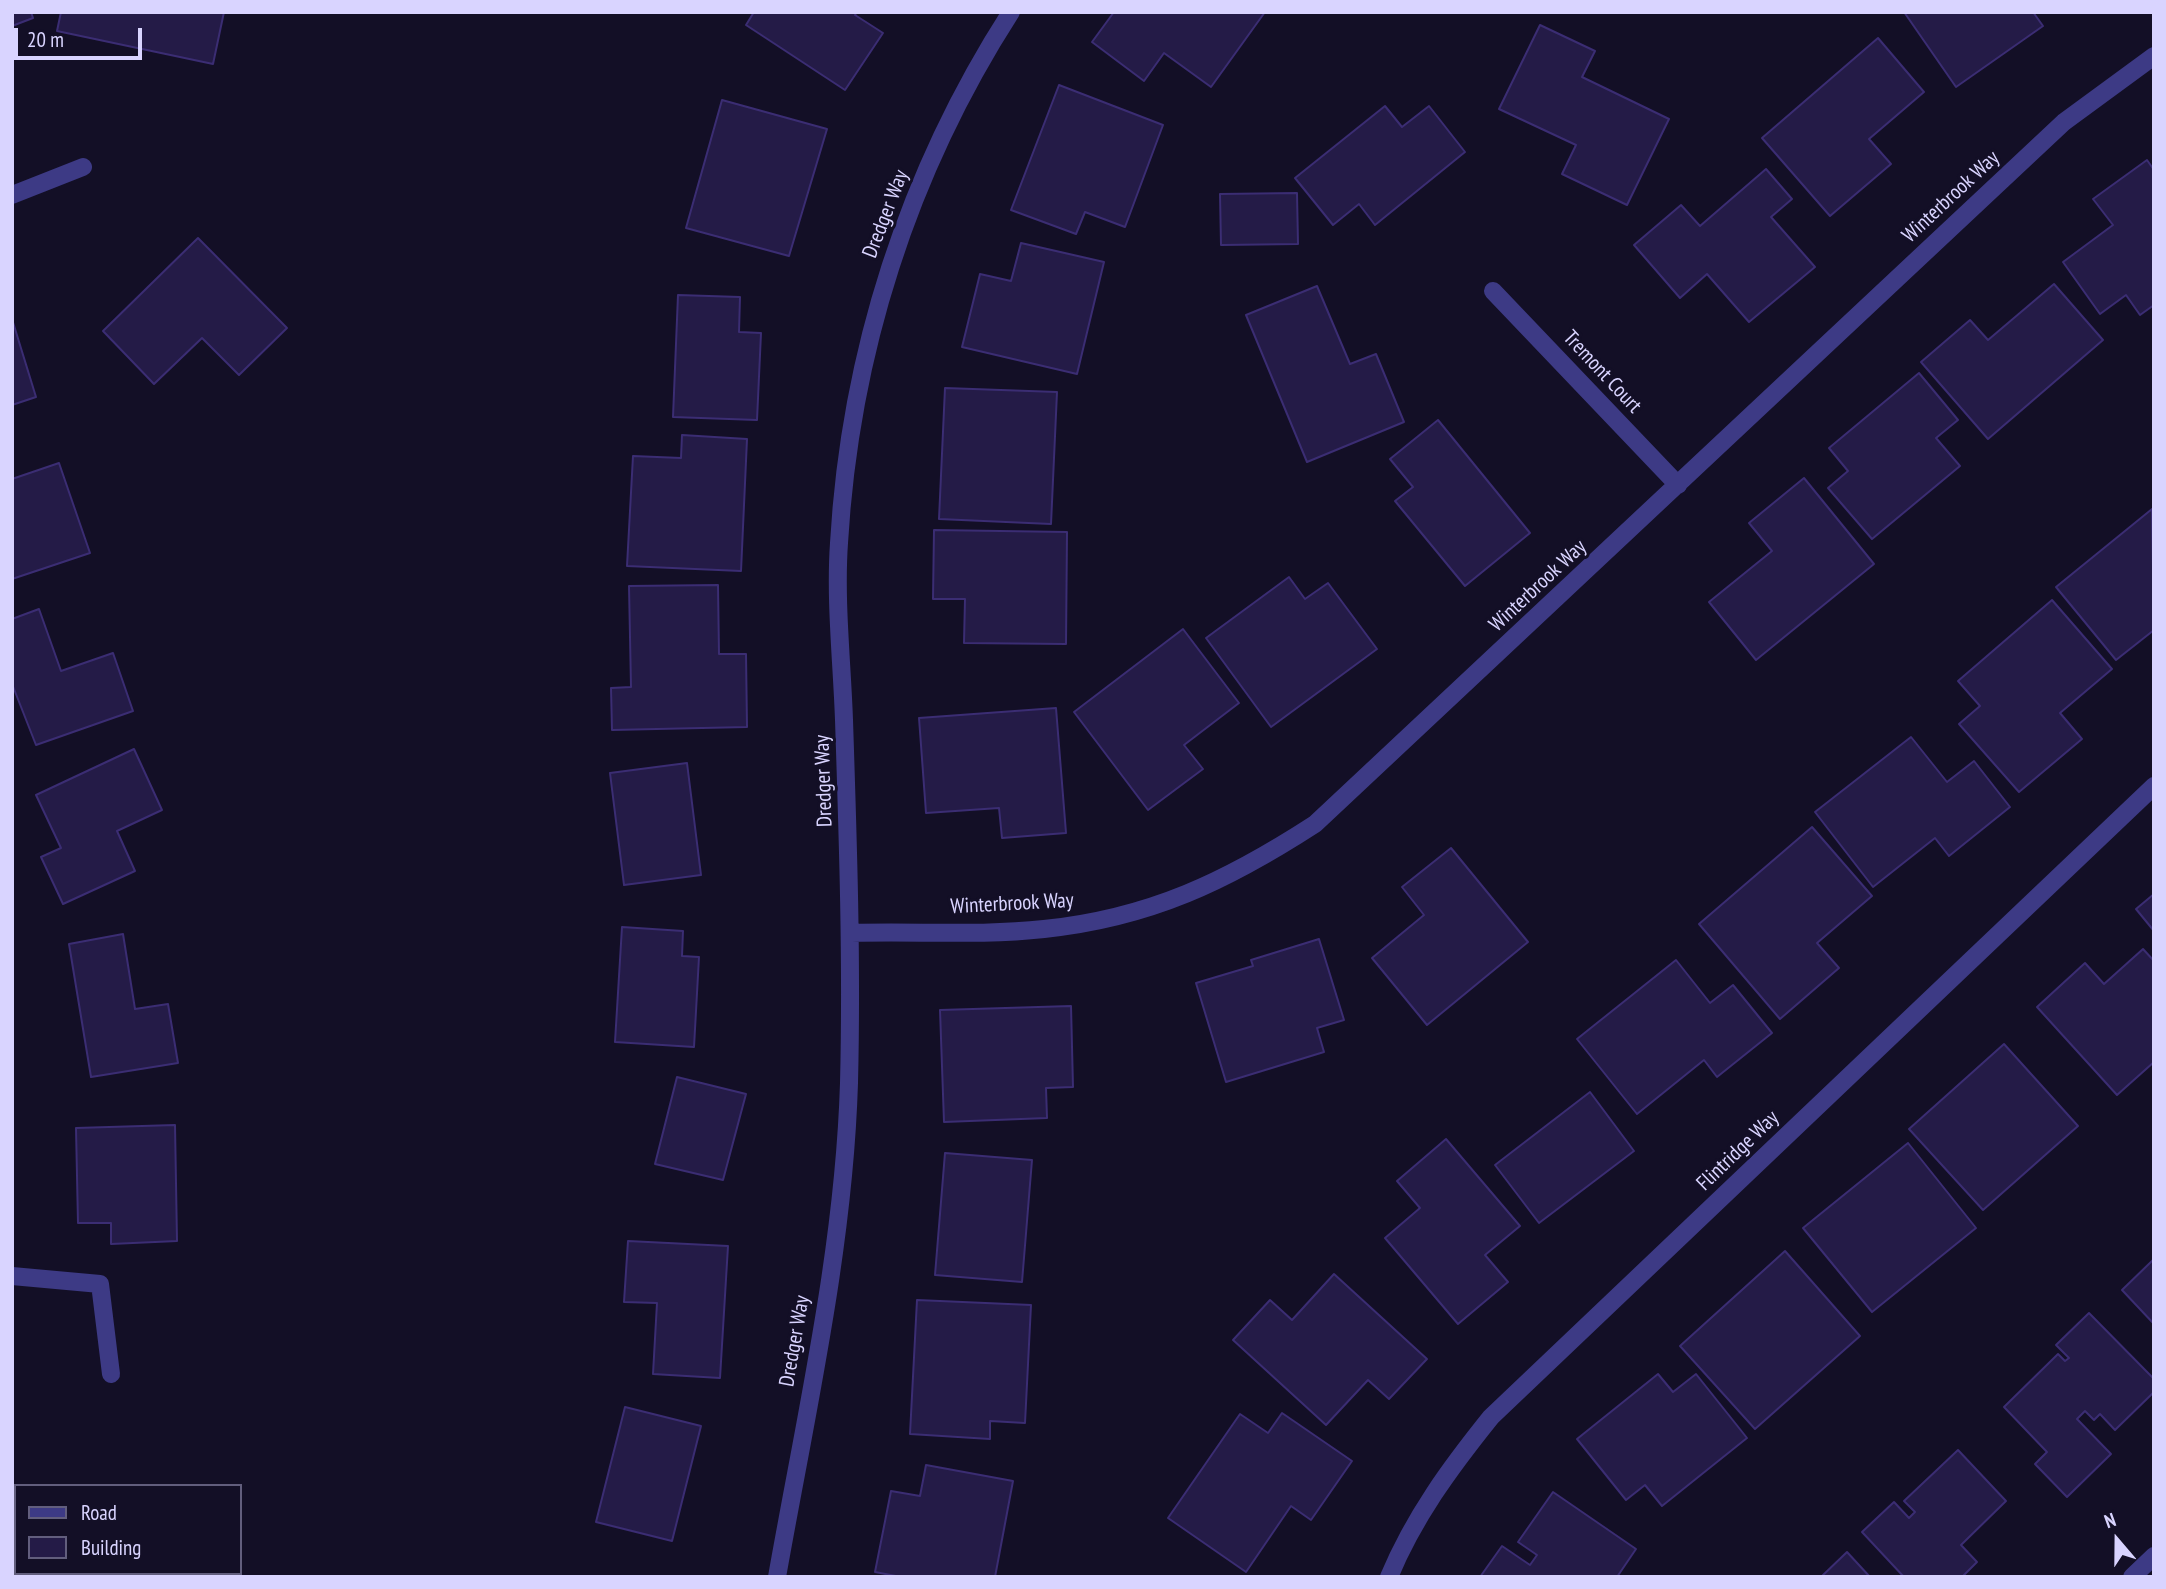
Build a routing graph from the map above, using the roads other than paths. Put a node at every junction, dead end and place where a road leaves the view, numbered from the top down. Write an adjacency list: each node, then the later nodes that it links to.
1 (1011, 12): 8 (street, Dredger Way)
2 (2154, 56): 6 (street, Winterbrook Way)
3 (83, 167): 4 (street)
4 (12, 195)
5 (1493, 291): 6 (street, Tremont Court)
6 (1678, 485): 8 (street, Winterbrook Way)
7 (2154, 786): 13 (street, Flintridge Way)
8 (852, 933): 12 (street, Dredger Way)
9 (12, 1276): 10 (street)
10 (111, 1374)
11 (2154, 1556): 14 (street)
12 (777, 1577)
13 (1389, 1577)
14 (2132, 1577)

